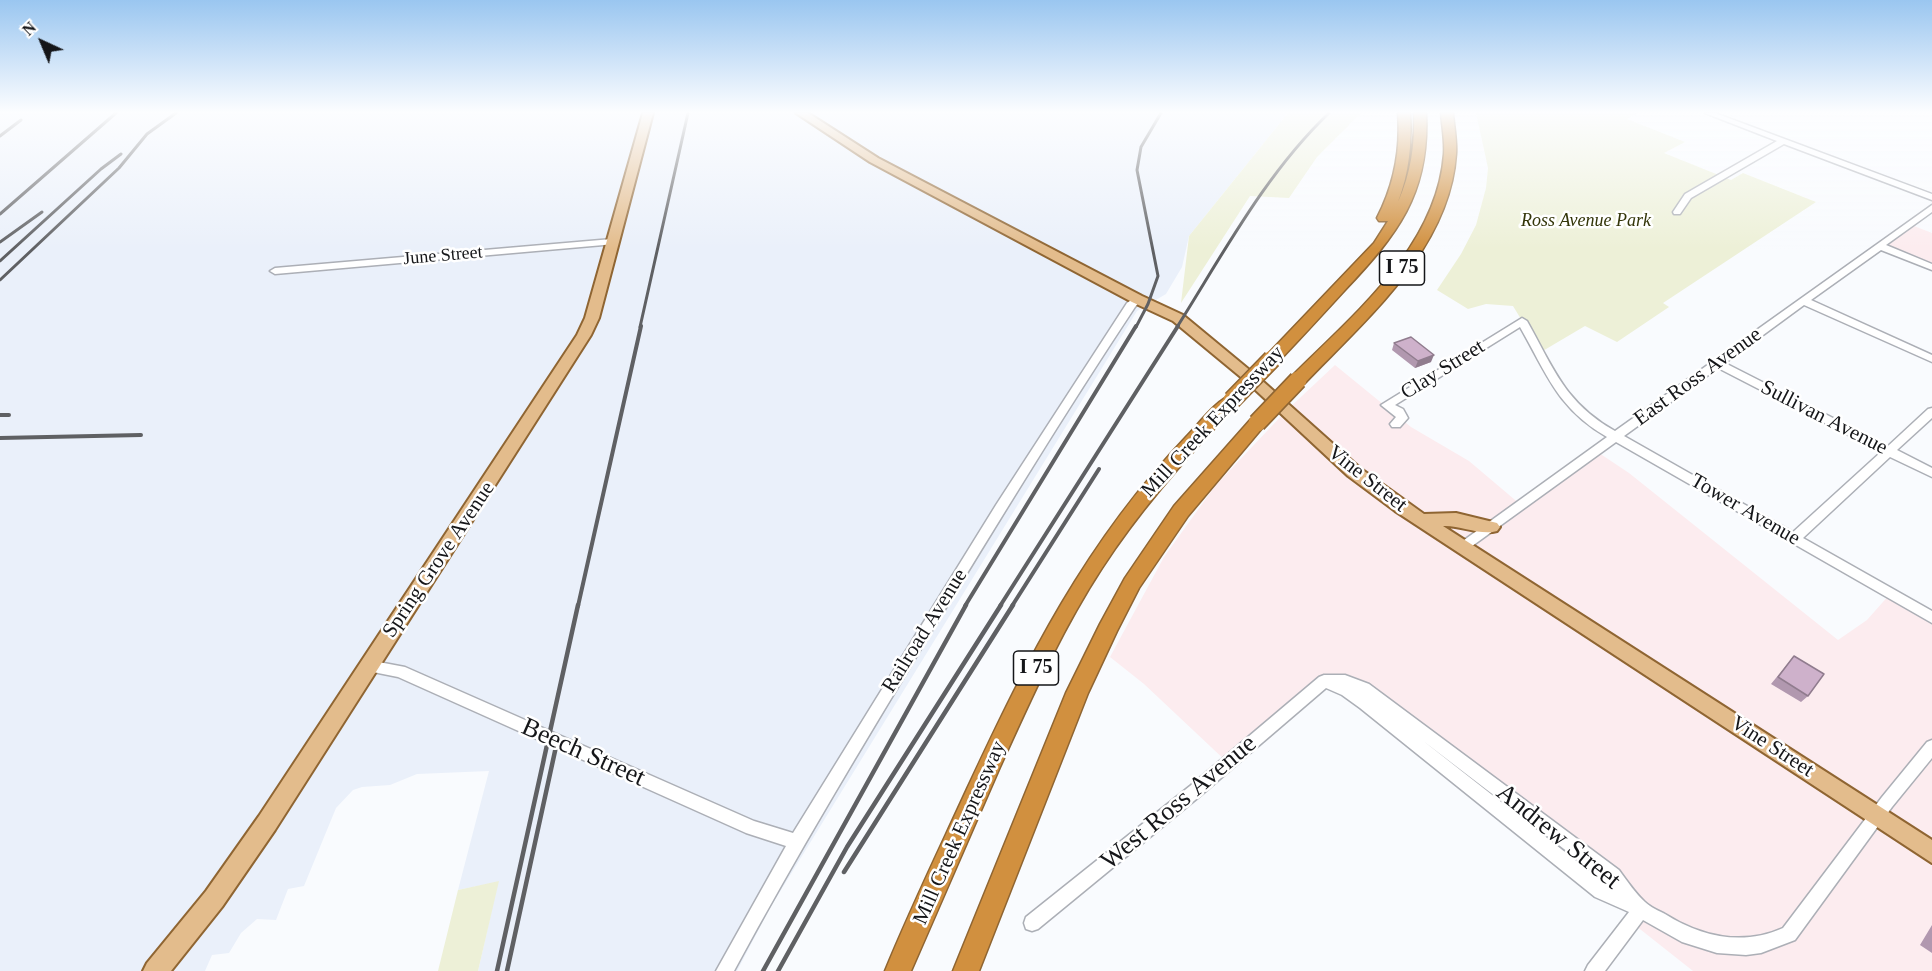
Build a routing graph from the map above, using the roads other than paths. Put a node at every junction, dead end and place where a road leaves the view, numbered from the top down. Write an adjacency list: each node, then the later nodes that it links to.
1 (635, 158): 11 (main road, Spring Grove Avenue)
2 (871, 158): 16 (main road, Vine Street)
3 (1402, 158): 13 (highway)
4 (1419, 158): 13 (highway, Mill Creek Expressway / I 75)
5 (1449, 158): 42 (highway, Mill Creek Expressway / I 75, bridge)
6 (1753, 158): 10 (street)
7 (1829, 158): 8 (street)
8 (1932, 197)
9 (1932, 208): 12 (street, East Ross Avenue)
10 (1677, 212)
11 (612, 242): 15 (street, June Street); 31 (main road, Spring Grove Avenue)
12 (1880, 246): 14 (street); 17 (street, East Ross Avenue)
13 (1362, 263): 41 (highway, Mill Creek Expressway / I 75, bridge)
14 (1932, 267)
15 (275, 271)
16 (1137, 299): 26 (main road, Vine Street); 35 (street, Railroad Avenue)
17 (1804, 301): 19 (street); 20 (street, East Ross Avenue)
18 (1522, 321): 22 (street, Clay Street); 23 (street, Tower Avenue)
19 (1932, 359)
20 (1716, 363): 23 (street, East Ross Avenue); 24 (street, Sullivan Avenue)
21 (1932, 412): 24 (street)
22 (1396, 424)
23 (1617, 436): 27 (street, East Ross Avenue); 28 (street, Tower Avenue)
24 (1889, 451): 25 (street, Sullivan Avenue); 28 (street)
25 (1932, 473)
26 (1422, 520): 27 (main road); 29 (main road, Vine Street)
27 (1491, 527): 29 (street, East Ross Avenue)
28 (1795, 538): 30 (street, Tower Avenue)
29 (1464, 546): 34 (main road, Vine Street)
30 (1932, 618)
31 (368, 666): 35 (street, Beech Street); 39 (main road, Spring Grove Avenue)
32 (1324, 681): 37 (street, Andrew Street); 38 (street, West Ross Avenue)
33 (1932, 747): 34 (street, Andrew Street)
34 (1877, 816): 36 (main road, Vine Street); 37 (street, Andrew Street)
35 (797, 842): 40 (street, Railroad Avenue)
36 (1932, 852)
37 (1641, 909): 43 (street)
38 (1032, 923)
39 (155, 971)
40 (725, 971)
41 (898, 971)
42 (966, 971)
43 (1594, 971)

